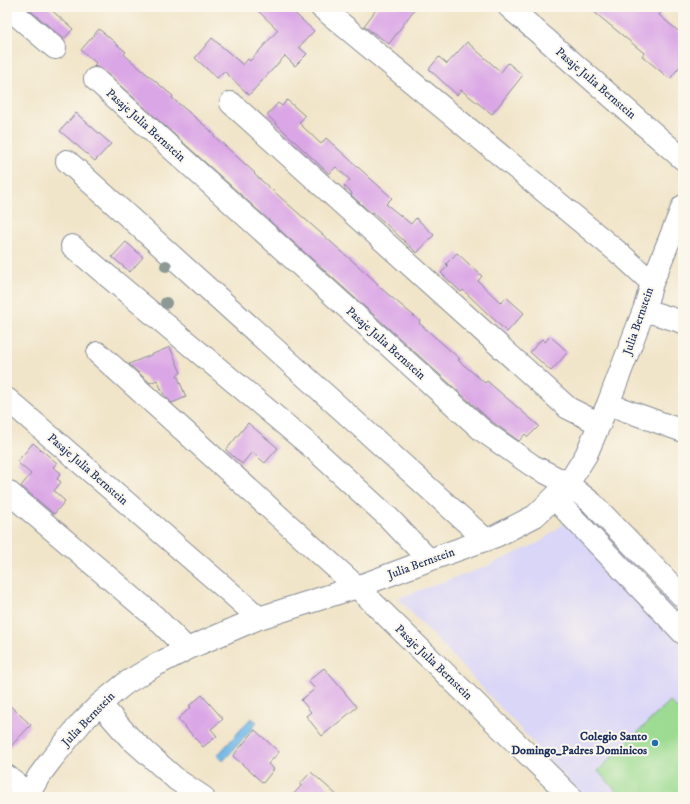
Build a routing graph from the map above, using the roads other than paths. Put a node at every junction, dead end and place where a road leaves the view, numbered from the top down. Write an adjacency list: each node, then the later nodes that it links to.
1 (7, 7): 4 (street)
2 (321, 7): 11 (street)
3 (509, 7): 7 (street, Pasaje Julia Bernstein)
4 (55, 48)
5 (95, 79): 20 (street, Pasaje Julia Bernstein)
6 (231, 103): 17 (street)
7 (683, 159)
8 (67, 161): 21 (street)
9 (683, 206): 11 (street, Julia Bernstein)
10 (72, 246): 22 (street)
11 (652, 283): 12 (street, Julia Bernstein)
12 (644, 310): 13 (street); 16 (street, Julia Bernstein)
13 (683, 322)
14 (98, 353): 23 (street, Pasaje Julia Bernstein)
15 (7, 399): 25 (street, Pasaje Julia Bernstein)
16 (608, 404): 17 (street, Julia Bernstein); 18 (street)
17 (600, 424): 20 (street, Julia Bernstein)
18 (683, 431)
19 (7, 491): 27 (street)
20 (561, 491): 21 (street, Julia Bernstein); 24 (street, Pasaje Julia Bernstein); 26 (street)
21 (486, 540): 22 (street, Julia Bernstein)
22 (429, 560): 23 (street, Julia Bernstein)
23 (357, 587): 25 (street, Julia Bernstein); 32 (street, Pasaje Julia Bernstein)
24 (683, 597)
25 (259, 618): 27 (street, Julia Bernstein)
26 (683, 633)
27 (187, 649): 28 (street, Julia Bernstein)
28 (100, 704): 30 (street, Julia Bernstein); 31 (street)
29 (7, 776): 30 (street)
30 (28, 796)
31 (203, 797)
32 (570, 797)

